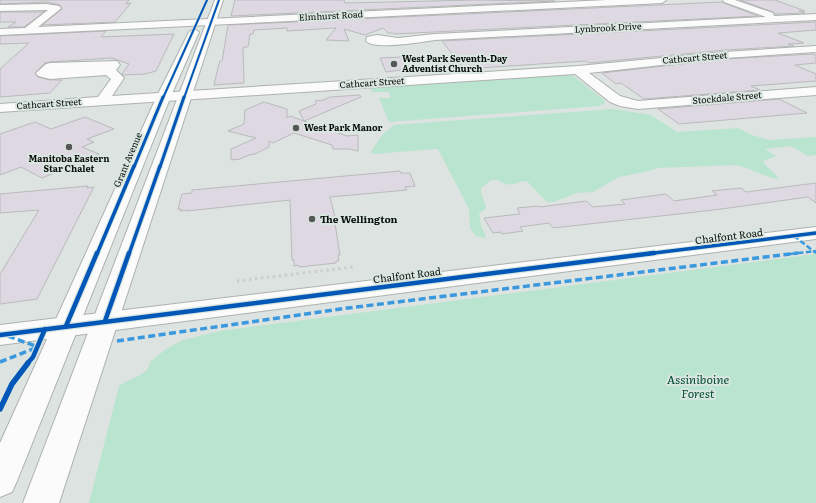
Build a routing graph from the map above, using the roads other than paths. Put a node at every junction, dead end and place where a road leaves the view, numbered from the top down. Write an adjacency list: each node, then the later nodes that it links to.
1 (33, 0): 9 (street)
2 (207, 0): 12 (street, Grant Avenue)
3 (219, 0): 13 (street)
4 (662, 0): 13 (street, Elmhurst Road)
5 (727, 0): 7 (street)
6 (771, 6): 7 (street)
7 (748, 7): 11 (street)
8 (0, 8): 9 (street)
9 (22, 8): 15 (street)
10 (816, 17): 11 (street, Lynbrook Drive)
11 (780, 19): 14 (street); 17 (street, Lynbrook Drive)
12 (198, 22): 13 (street, Elmhurst Road); 15 (street, Elmhurst Road); 23 (street, Grant Avenue)
13 (212, 22): 22 (street)
14 (802, 27)
15 (28, 30): 16 (street, Elmhurst Road)
16 (0, 32)
17 (400, 41)
18 (816, 49): 19 (street, Cathcart Street)
19 (578, 70): 21 (street, Stockdale Street); 22 (street, Cathcart Street)
20 (109, 71): 24 (street)
21 (816, 90)
22 (184, 95): 23 (street, Cathcart Street); 27 (street)
23 (164, 96): 24 (street, Cathcart Street); 28 (street, Grant Avenue)
24 (102, 101): 25 (street, Cathcart Street)
25 (0, 108)
26 (816, 233): 27 (street, Chalfont Road)
27 (105, 321): 28 (street, Chalfont Road); 31 (street)
28 (66, 326): 29 (street, Chalfont Road); 30 (street, Grant Avenue)
29 (0, 335)
30 (0, 481)
31 (40, 503)

